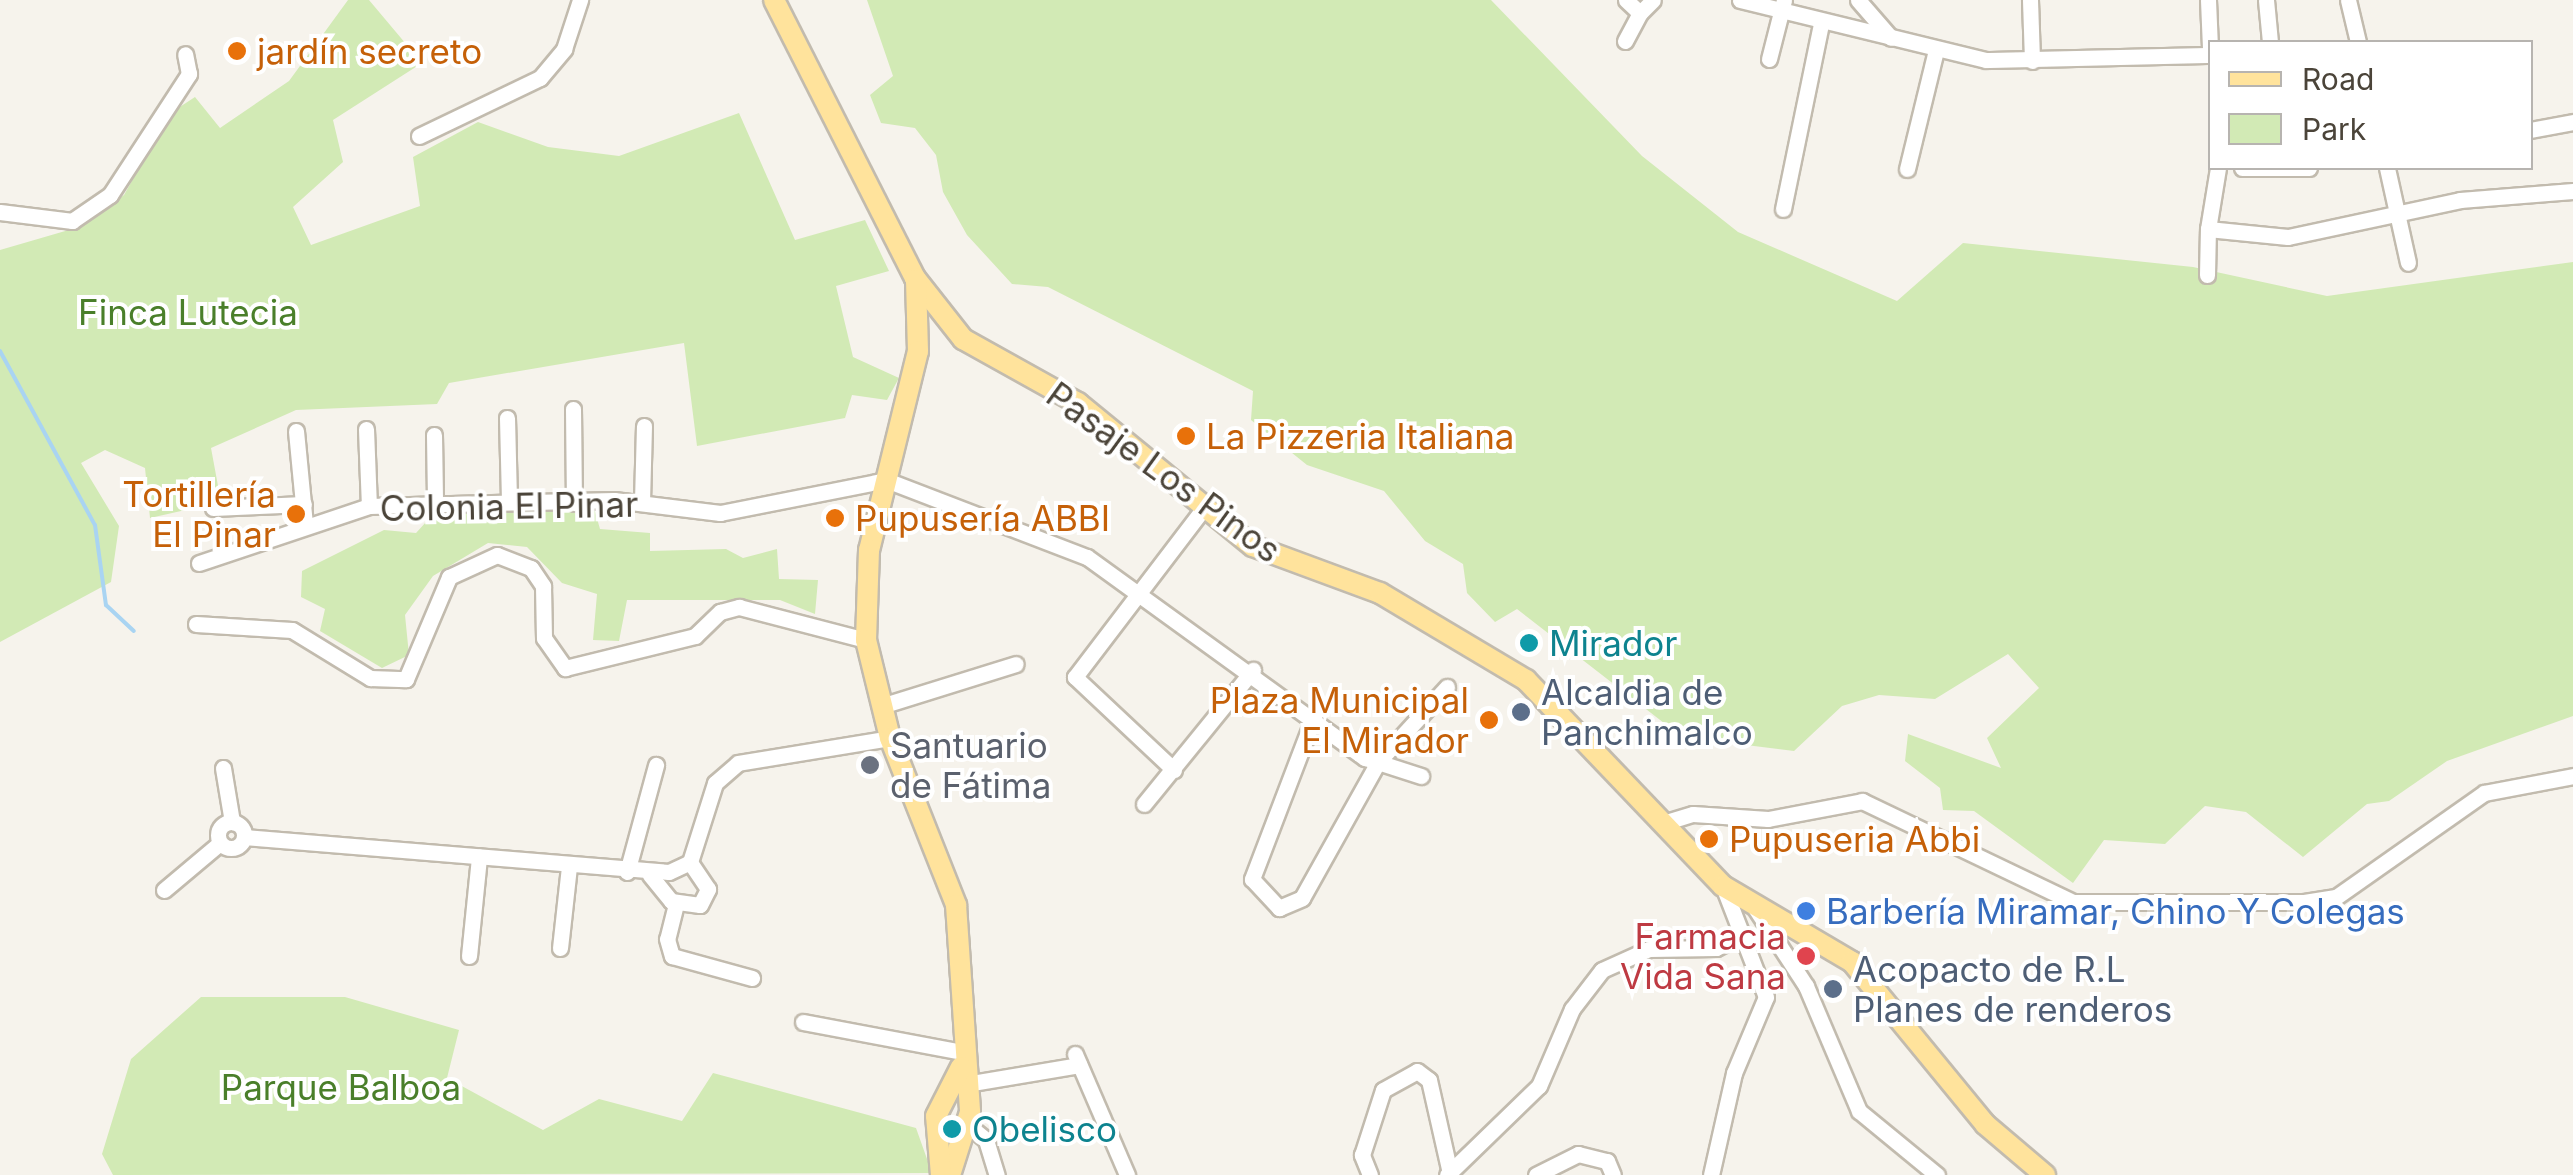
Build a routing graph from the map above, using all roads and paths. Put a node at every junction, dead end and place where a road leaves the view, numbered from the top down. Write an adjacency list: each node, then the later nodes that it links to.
1 (580, 0): 26 (street)
2 (774, 0): 37 (main road)
3 (1626, 0): 12 (street)
4 (1653, 0): 12 (street)
5 (1740, 0): 11 (street)
6 (1858, 0): 14 (street)
7 (2030, 0): 23 (street)
8 (2208, 0): 15 (street)
9 (2266, 0): 16 (street)
10 (2348, 0): 17 (street)
11 (1783, 7): 13 (street); 22 (street)
12 (1640, 13): 18 (street)
13 (1821, 24): 14 (street); 31 (street)
14 (1891, 38): 19 (street)
15 (2210, 40)
16 (2270, 40)
17 (2358, 40)
18 (1625, 41)
19 (1936, 50): 23 (street); 27 (street)
20 (2208, 52): 23 (street)
21 (185, 54): 32 (street)
22 (1770, 59)
23 (2032, 61)
24 (2573, 122): 25 (street)
25 (2533, 129)
26 (419, 136)
27 (1907, 169)
28 (2218, 170): 34 (street)
29 (2387, 170): 33 (street)
30 (2573, 191): 33 (street)
31 (1784, 209)
32 (0, 212)
33 (2396, 215): 34 (street); 35 (street)
34 (2208, 229): 36 (street)
35 (2408, 263)
36 (2207, 275)
37 (915, 278): 38 (main road, Pasaje Los Pinos); 39 (main road)
38 (963, 338): 39 (main road); 54 (main road, Pasaje Los Pinos)
39 (918, 351): 46 (main road)
40 (573, 409): 49 (street)
41 (507, 418): 48 (street)
42 (644, 426): 50 (street)
43 (366, 429): 52 (street)
44 (296, 431): 51 (street)
45 (434, 435): 47 (street)
46 (886, 480): 50 (street, Colonia El Pinar); 57 (street); 59 (main road)
47 (435, 499): 48 (street, Colonia El Pinar); 52 (street, Colonia El Pinar)
48 (509, 499): 49 (street, Colonia El Pinar)
49 (574, 502): 50 (street, Colonia El Pinar)
50 (642, 502)
51 (304, 504): 53 (street); 55 (street)
52 (369, 506): 55 (street, Colonia El Pinar)
53 (213, 508)
54 (1202, 510): 57 (street); 74 (main road, Pasaje Los Pinos)
55 (305, 524): 56 (street, Colonia El Pinar)
56 (199, 563)
57 (1136, 590): 61 (street); 69 (street)
58 (196, 624): 59 (street)
59 (866, 640): 63 (main road)
60 (1016, 664): 63 (street)
61 (1253, 670): 64 (street); 69 (street)
62 (1447, 688): 66 (street)
63 (880, 706): 65 (main road)
64 (1315, 714): 66 (street); 66 (street)
65 (890, 738): 78 (street); 91 (main road)
66 (1378, 762): 70 (street)
67 (656, 765): 80 (street)
68 (223, 768): 73 (street)
69 (1174, 770): 72 (street)
70 (1421, 776)
71 (2573, 776): 74 (street)
72 (1144, 804)
73 (232, 822): 75 (street); 76 (street)
74 (1663, 823): 82 (main road, Pasaje Los Pinos)
75 (244, 837): 76 (street); 77 (street)
76 (220, 843): 83 (street)
77 (479, 857): 79 (street); 88 (street)
78 (690, 862): 81 (street); 84 (street)
79 (570, 866): 80 (street); 87 (street)
80 (627, 872): 81 (street)
81 (650, 874): 84 (street)
82 (1723, 886): 85 (main road, Pasaje Los Pinos); 86 (street)
83 (164, 890)
84 (676, 904): 89 (street)
85 (1778, 929): 102 (street); 103 (main road, Pasaje Los Pinos)
86 (1741, 934): 93 (street); 101 (street)
87 (560, 948)
88 (469, 956)
89 (752, 978)
90 (803, 1022): 91 (street)
91 (963, 1068): 92 (main road); 94 (main road); 97 (street)
92 (969, 1126): 95 (main road); 96 (street)
93 (1448, 1174): 98 (street)
94 (940, 1175)
95 (950, 1175)
96 (998, 1175)
97 (1128, 1175)
98 (1370, 1175)
99 (1536, 1175): 100 (street)
100 (1613, 1175)
101 (1710, 1175)
102 (1936, 1175)
103 (2045, 1175)

